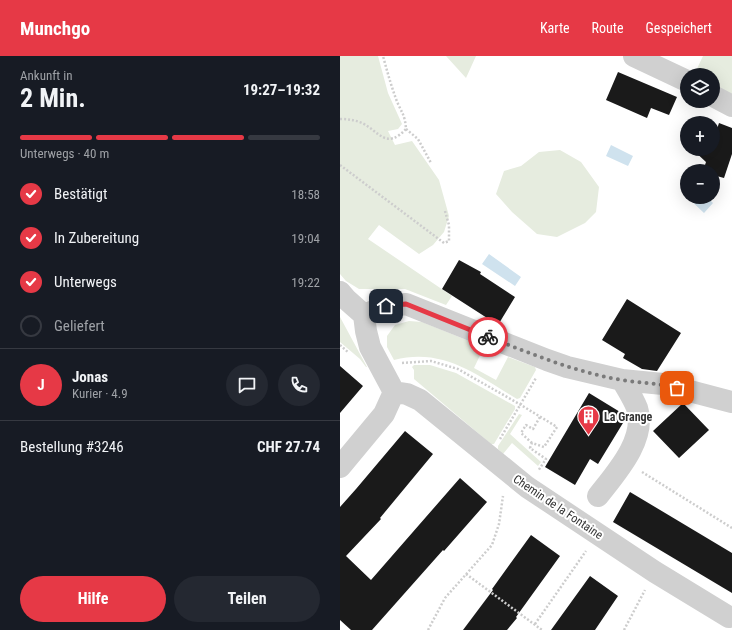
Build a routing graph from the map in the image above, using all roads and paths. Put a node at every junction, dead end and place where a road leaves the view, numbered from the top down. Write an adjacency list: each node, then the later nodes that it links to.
1 (382, 56): 7 (path)
2 (634, 56): 3 (street)
3 (680, 78)
4 (720, 100): 5 (street)
5 (732, 106)
6 (340, 119): 7 (path)
7 (406, 129): 8 (path)
8 (431, 163)
9 (340, 165): 10 (path)
10 (445, 211)
11 (340, 292): 12 (street)
12 (364, 315): 13 (street); 14 (street)
13 (547, 360): 15 (street); 18 (path)
14 (383, 370): 16 (street); 18 (path)
15 (622, 380): 17 (street); 23 (street)
16 (394, 392): 21 (street, Chemin de la Fontaine); 24 (street)
17 (732, 402)
18 (521, 405): 19 (path); 21 (path)
19 (540, 417): 20 (path); 20 (path)
20 (532, 443): 22 (path)
21 (490, 456): 25 (street, Chemin de la Fontaine)
22 (543, 457)
23 (624, 461): 26 (street); 27 (path)
24 (340, 467)
25 (506, 471): 28 (street, Chemin de la Fontaine); 30 (path)
26 (598, 496)
27 (732, 528)
28 (598, 535): 29 (street, Chemin de la Fontaine); 32 (path)
29 (655, 572): 31 (street, Chemin de la Fontaine); 35 (path)
30 (466, 574): 32 (path); 33 (path)
31 (729, 617)
32 (535, 624): 34 (path)
33 (428, 630)
34 (542, 630)
35 (624, 630)

